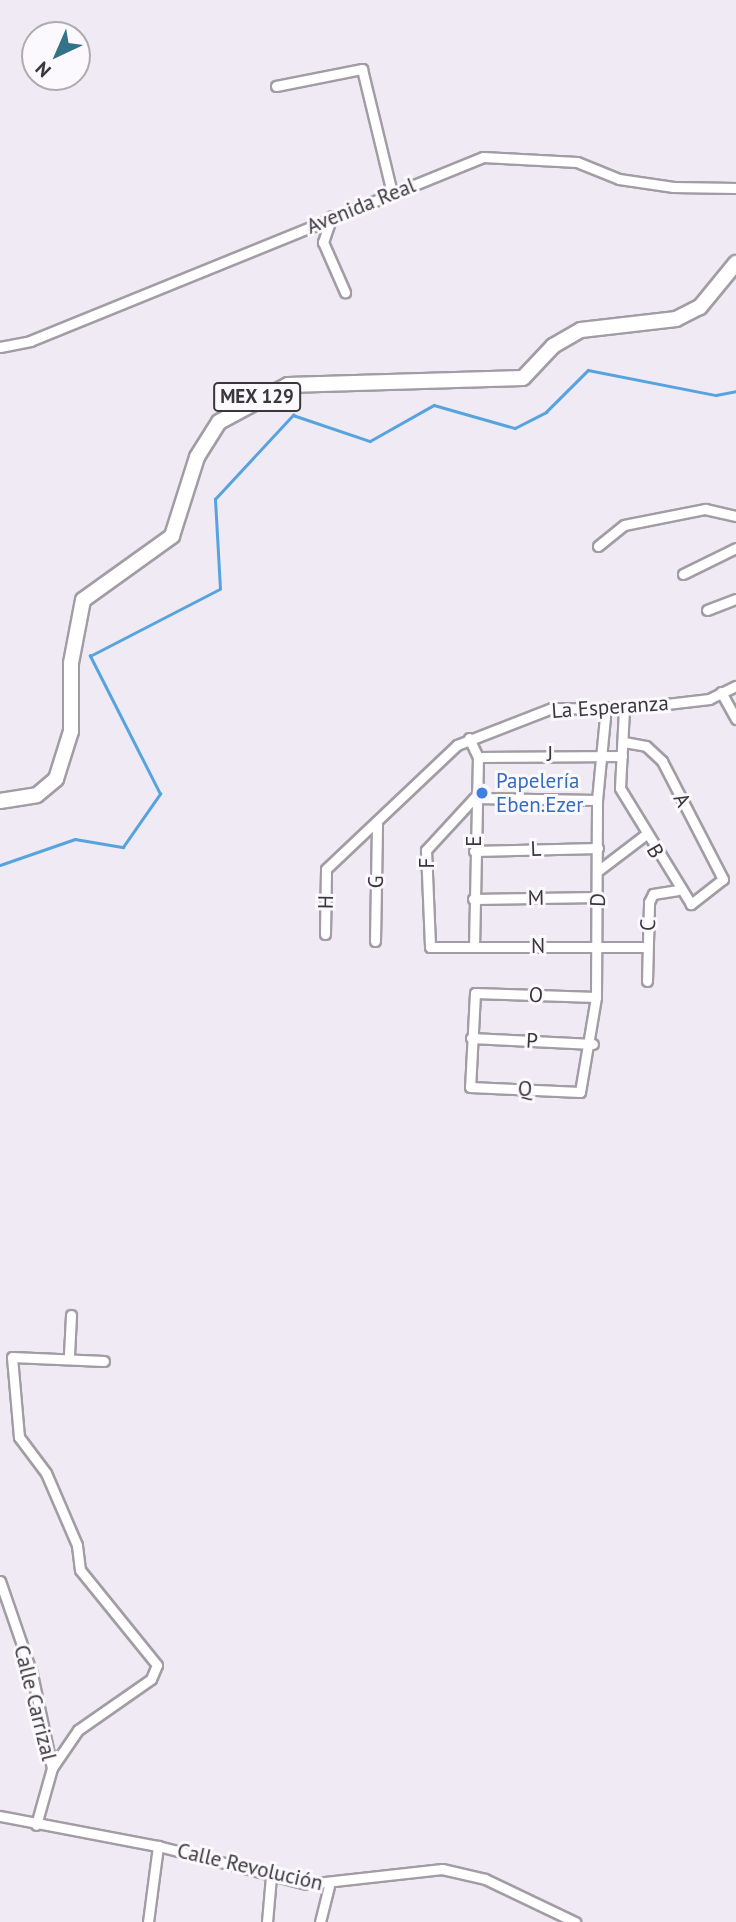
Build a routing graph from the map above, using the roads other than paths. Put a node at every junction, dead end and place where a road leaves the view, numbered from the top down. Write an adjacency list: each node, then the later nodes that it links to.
1 (276, 86): 3 (street)
2 (736, 188): 3 (street, Avenida Real)
3 (392, 193): 4 (street, Avenida Real)
4 (332, 216): 6 (street); 7 (street, Avenida Real)
5 (736, 262): 26 (main road, MEX 129)
6 (345, 292)
7 (0, 347)
8 (736, 516): 9 (street)
9 (598, 546)
10 (736, 548): 11 (street)
11 (683, 574)
12 (736, 599): 13 (street)
13 (707, 610)
14 (736, 686): 15 (street, La Esperanza)
15 (722, 692): 17 (street, La Esperanza); 18 (street)
16 (606, 708): 17 (street, La Esperanza); 19 (street, La Esperanza); 21 (street, D)
17 (624, 709): 20 (street)
18 (736, 719)
19 (469, 738): 23 (street); 27 (street, La Esperanza)
20 (624, 742): 22 (street); 33 (street, A)
21 (605, 754): 22 (street, J); 23 (street, J); 25 (street, D)
22 (622, 756): 28 (street, B)
23 (478, 757): 24 (street, E)
24 (474, 798): 25 (street); 30 (street, E); 40 (street, F)
25 (597, 800): 29 (street, D)
26 (0, 801)
27 (377, 822): 31 (street, La Esperanza); 37 (street, G)
28 (645, 835): 32 (street); 33 (street, B)
29 (598, 848): 30 (street, L); 32 (street, D)
30 (474, 851): 35 (street, E)
31 (327, 869): 36 (street, H)
32 (599, 870): 34 (street, D)
33 (677, 890): 41 (street, C)
34 (598, 897): 35 (street, M); 39 (street, D)
35 (473, 899): 38 (street, E)
36 (325, 934)
37 (375, 941)
38 (474, 946): 39 (street, N); 40 (street, N)
39 (597, 946): 41 (street, N); 43 (street, D)
40 (430, 947)
41 (646, 947): 42 (street, C)
42 (647, 981)
43 (596, 998): 44 (street, O); 45 (street, D)
44 (471, 1038): 45 (street, P); 46 (street, Q)
45 (593, 1044): 46 (street, D)
46 (580, 1092)
47 (71, 1315): 48 (street)
48 (69, 1355): 49 (street); 51 (street)
49 (104, 1361)
50 (0, 1581): 51 (street, Calle Carrizal)
51 (52, 1768): 53 (street, Calle Carrizal)
52 (0, 1816): 53 (street, Calle Revolución)
53 (36, 1825): 54 (street, Calle Revolución)
54 (158, 1846): 55 (street, Calle Revolución); 57 (street)
55 (271, 1876): 56 (street, Calle Revolución); 58 (street)
56 (329, 1886): 59 (street); 60 (street, Calle Revolución)
57 (148, 1922)
58 (267, 1922)
59 (320, 1922)
60 (575, 1922)

